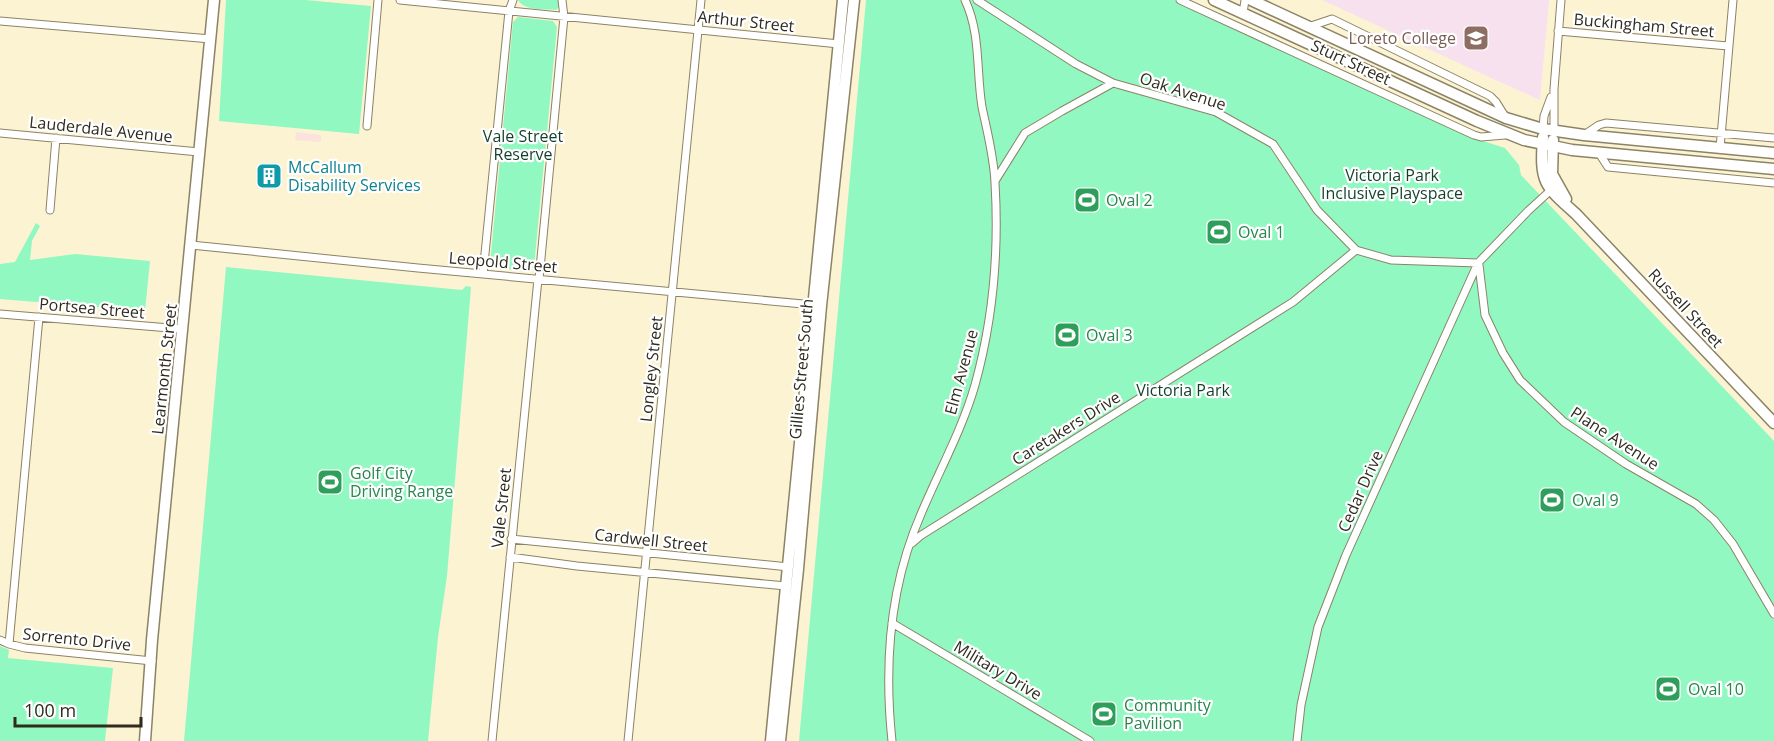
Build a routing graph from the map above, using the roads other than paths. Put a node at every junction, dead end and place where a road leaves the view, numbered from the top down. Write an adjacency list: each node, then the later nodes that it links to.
1 (214, 0): 23 (main road, Learmonth Street)
2 (378, 0): 30 (street)
3 (400, 0): 16 (street, Arthur Street)
4 (513, 0): 16 (street)
5 (562, 0): 18 (street, Vale Street)
6 (701, 0): 21 (street, Longley Street)
7 (843, 0): 24 (main road, Gillies Street South)
8 (854, 0): 24 (main road, Gillies Street South)
9 (965, 0): 44 (street, Elm Avenue)
10 (977, 0): 28 (street, Oak Avenue)
11 (1180, 0): 27 (street, Sturt Street)
12 (1214, 0): 17 (main road, Sturt Street)
13 (1250, 0): 17 (street); 20 (main road, Sturt Street)
14 (1560, 0): 22 (street)
15 (1733, 0): 25 (street)
16 (509, 11): 18 (street, Arthur Street); 51 (street)
17 (1245, 14): 26 (main road, Sturt Street)
18 (564, 16): 21 (street, Arthur Street); 52 (street, Vale Street)
19 (0, 21): 23 (street)
20 (1308, 27): 29 (main road, Sturt Street); 29 (street, Sturt Street)
21 (698, 30): 24 (street, Arthur Street); 53 (street, Longley Street)
22 (1558, 31): 25 (street, Buckingham Street); 31 (street)
23 (211, 39): 40 (main road, Learmonth Street)
24 (844, 44): 54 (main road, Gillies Street South)
25 (1728, 46): 33 (street)
26 (1343, 60): 27 (street); 35 (main road, Sturt Street)
27 (1336, 72): 35 (street, Sturt Street)
28 (1113, 83): 44 (street, Oak Avenue); 49 (street, Oak Avenue)
29 (1506, 118): 31 (main road, Sturt Street)
30 (367, 126)
31 (1549, 130): 34 (main road, Sturt Street); 38 (main road, Russell Street)
32 (0, 133): 36 (street, Lauderdale Avenue)
33 (1721, 133): 34 (street); 37 (street); 39 (street)
34 (1584, 135): 39 (main road, Sturt Street)
35 (1513, 136): 38 (main road, Sturt Street)
36 (56, 138): 40 (street, Lauderdale Avenue); 47 (street)
37 (1774, 138)
38 (1548, 145): 41 (main road, Sturt Street); 46 (main road, Russell Street)
39 (1720, 148): 42 (main road, Sturt Street)
40 (200, 152): 48 (main road, Learmonth Street)
41 (1599, 153): 43 (main road, Sturt Street); 45 (street, Sturt Street)
42 (1774, 153)
43 (1774, 169)
44 (995, 181): 60 (street, Elm Avenue)
45 (1774, 183)
46 (1554, 188): 50 (street); 58 (main road, Russell Street)
47 (50, 210)
48 (191, 244): 51 (street, Leopold Street); 57 (main road, Learmonth Street)
49 (1356, 250): 50 (street, Oak Avenue); 60 (street, Caretakers Drive)
50 (1478, 263): 66 (street, Plane Avenue); 78 (street, Cedar Drive)
51 (483, 274): 52 (street, Leopold Street)
52 (538, 279): 53 (street, Leopold Street); 59 (street, Vale Street)
53 (672, 292): 54 (street, Leopold Street); 61 (street, Longley Street)
54 (818, 306): 63 (main road, Gillies Street South)
55 (0, 314): 56 (street, Portsea Street)
56 (39, 317): 57 (street, Portsea Street); 69 (street)
57 (182, 329): 70 (main road, Learmonth Street)
58 (1774, 423)
59 (512, 539): 61 (street, Cardwell Street); 62 (street, Vale Street)
60 (908, 547): 67 (street, Elm Avenue)
61 (646, 554): 63 (street, Cardwell Street); 64 (street, Longley Street)
62 (510, 557): 64 (street, Cardwell Street); 72 (street, Vale Street)
63 (794, 568): 65 (main road, Gillies Street South)
64 (644, 572): 65 (street, Cardwell Street); 73 (street, Longley Street)
65 (791, 586): 74 (main road, Gillies Street South); 75 (main road, Gillies Street South)
66 (1774, 614)
67 (892, 623): 76 (street, Elm Avenue); 77 (street, Military Drive)
68 (0, 640): 69 (street, Sorrento Drive)
69 (9, 644): 70 (street, Sorrento Drive)
70 (152, 661): 71 (main road, Learmonth Street)
71 (145, 741)
72 (492, 741)
73 (628, 741)
74 (771, 741)
75 (780, 741)
76 (892, 741)
77 (1090, 741)
78 (1297, 741)

